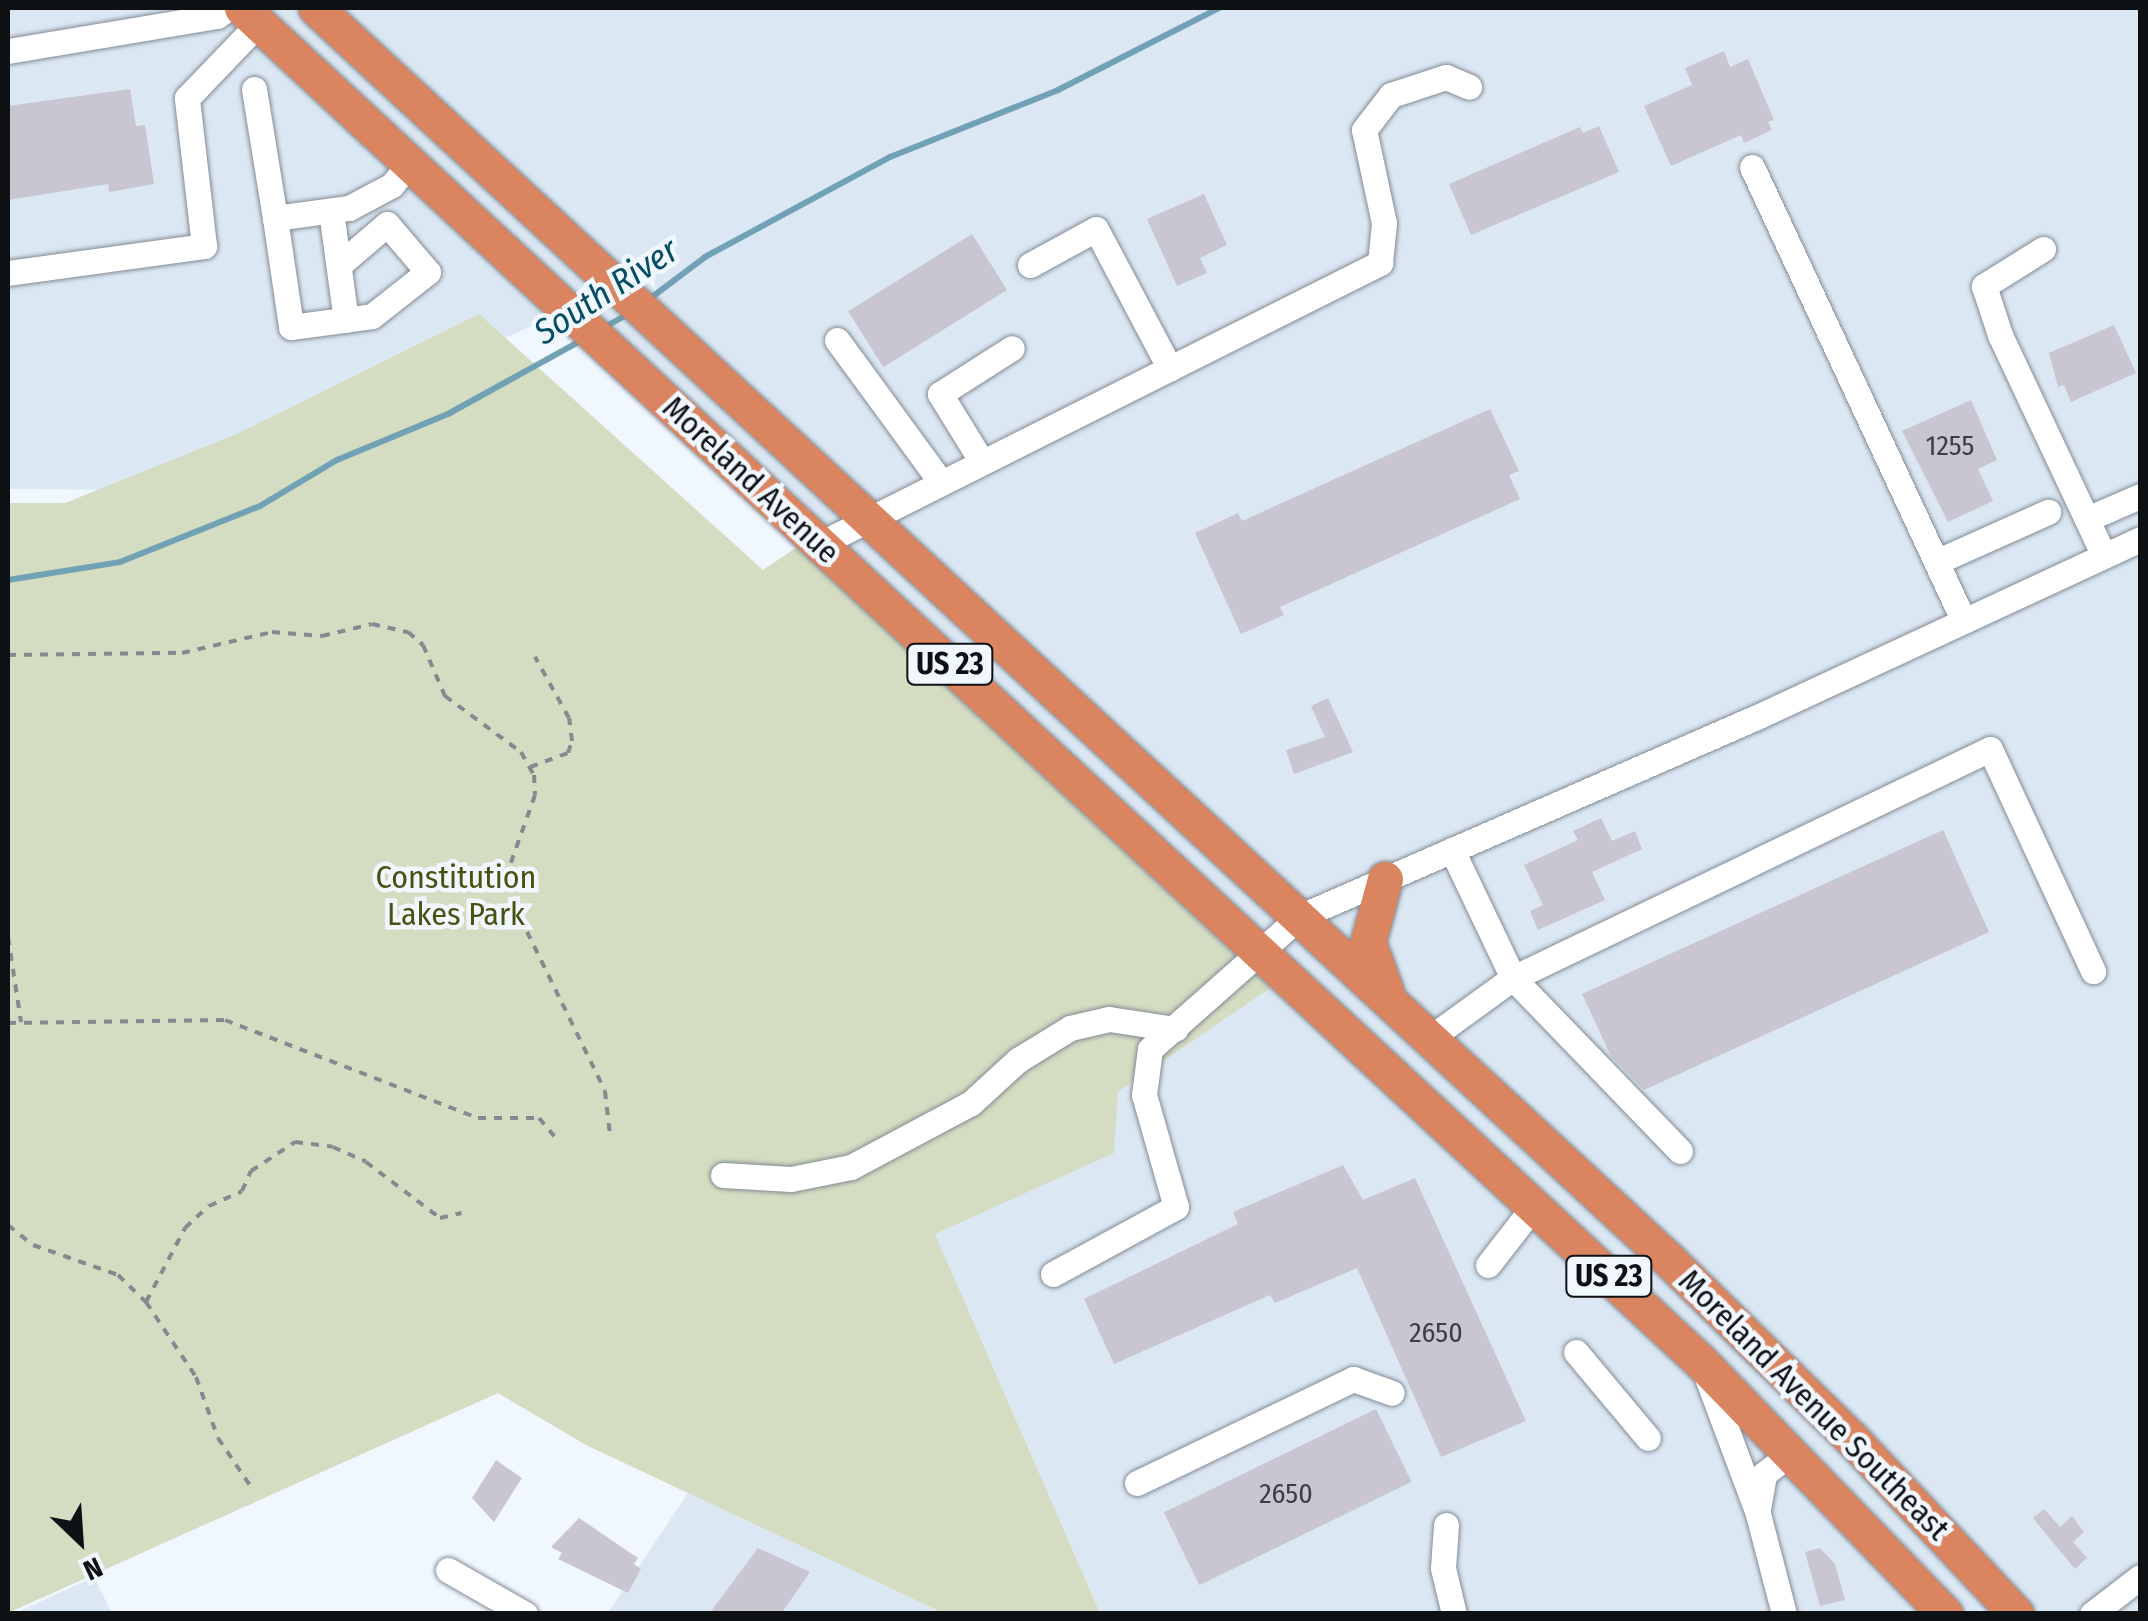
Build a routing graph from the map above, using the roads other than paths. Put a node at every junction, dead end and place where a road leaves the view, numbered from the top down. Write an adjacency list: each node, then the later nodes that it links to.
1 (316, 8): 22 (highway, Moreland Avenue / US 23)
2 (243, 12): 3 (street); 6 (highway, Moreland Avenue / US 23); 13 (street)
3 (8, 51)
4 (1469, 87): 17 (street)
5 (254, 90): 9 (street)
6 (410, 163): 8 (street); 25 (highway, Moreland Avenue / US 23)
7 (1752, 167): 27 (street)
8 (331, 211): 9 (street); 11 (street)
9 (274, 218): 14 (street)
10 (2043, 248): 23 (street)
11 (339, 264): 14 (street); 14 (street)
12 (1030, 266): 17 (street)
13 (8, 273)
14 (346, 320)
15 (837, 340): 19 (street)
16 (1012, 348): 18 (street)
17 (1170, 369): 18 (street)
18 (982, 462): 19 (street)
19 (941, 482): 22 (street)
20 (2140, 496): 23 (street)
21 (2048, 512): 27 (street)
22 (869, 518): 25 (street); 31 (highway, Moreland Avenue / US 23)
23 (2087, 519): 26 (street)
24 (2140, 539): 26 (street)
25 (820, 544): 32 (highway, Moreland Avenue / US 23)
26 (2104, 556): 28 (street)
27 (1936, 562): 28 (street)
28 (1964, 619): 29 (street)
29 (1452, 850): 30 (street); 34 (street)
30 (1384, 879): 31 (street); 35 (highway)
31 (1299, 917): 32 (street); 35 (highway, Moreland Avenue Southeast / US 23)
32 (1261, 951): 36 (street); 40 (highway, Moreland Avenue Southeast / US 23)
33 (2092, 970): 34 (street)
34 (1513, 978): 37 (street); 38 (street)
35 (1390, 1002): 37 (highway, Moreland Avenue Southeast / US 23)
36 (1175, 1029): 39 (street); 42 (street)
37 (1430, 1038): 57 (highway, Moreland Avenue Southeast / US 23)
38 (1680, 1151)
39 (723, 1175)
40 (1534, 1206): 41 (street); 44 (highway, Moreland Avenue Southeast / US 23)
41 (1488, 1265)
42 (1052, 1274)
43 (1576, 1352): 46 (street)
44 (1701, 1362): 47 (highway, Moreland Avenue Southeast / US 23); 49 (street)
45 (1392, 1393): 48 (street)
46 (1648, 1438)
47 (1792, 1452): 49 (street); 56 (highway, Moreland Avenue Southeast / US 23)
48 (1138, 1483)
49 (1758, 1514): 55 (street)
50 (1446, 1525): 54 (street)
51 (448, 1570): 53 (street)
52 (2140, 1578): 58 (street)
53 (524, 1614)
54 (1454, 1614)
55 (1784, 1614)
56 (1945, 1614)
57 (2016, 1614)
58 (2092, 1614)

